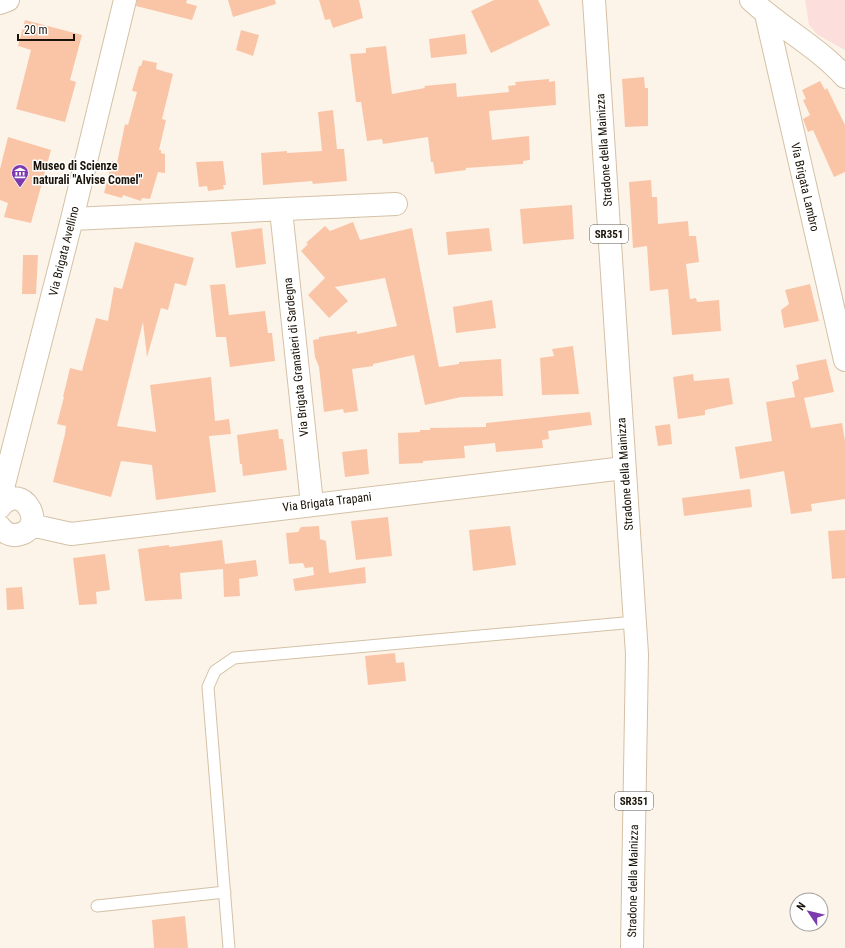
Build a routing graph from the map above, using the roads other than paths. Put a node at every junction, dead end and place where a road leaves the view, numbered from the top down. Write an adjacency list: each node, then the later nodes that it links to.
1 (8, 0): 4 (street)
2 (125, 0): 9 (street, Via Brigata Avellino)
3 (594, 0): 11 (street, Stradone della Mainizza / SR351)
4 (0, 3)
5 (758, 7): 6 (street, Via Brigata Lambro); 10 (street, Via Brigata Lambro)
6 (845, 77)
7 (396, 204): 8 (street)
8 (281, 210): 9 (street); 13 (street, Via Brigata Granatieri di Sardegna)
9 (72, 219): 12 (street, Via Brigata Avellino)
10 (845, 360)
11 (624, 468): 13 (street, Via Brigata Trapani); 16 (street, Stradone della Mainizza / SR351)
12 (5, 503): 14 (street)
13 (312, 504): 14 (street, Via Brigata Trapani)
14 (31, 525): 15 (street)
15 (1, 529)
16 (635, 622): 17 (lane); 20 (street, Stradone della Mainizza / SR351)
17 (225, 892): 18 (lane); 19 (lane)
18 (97, 906)
19 (229, 948)
20 (632, 948)

